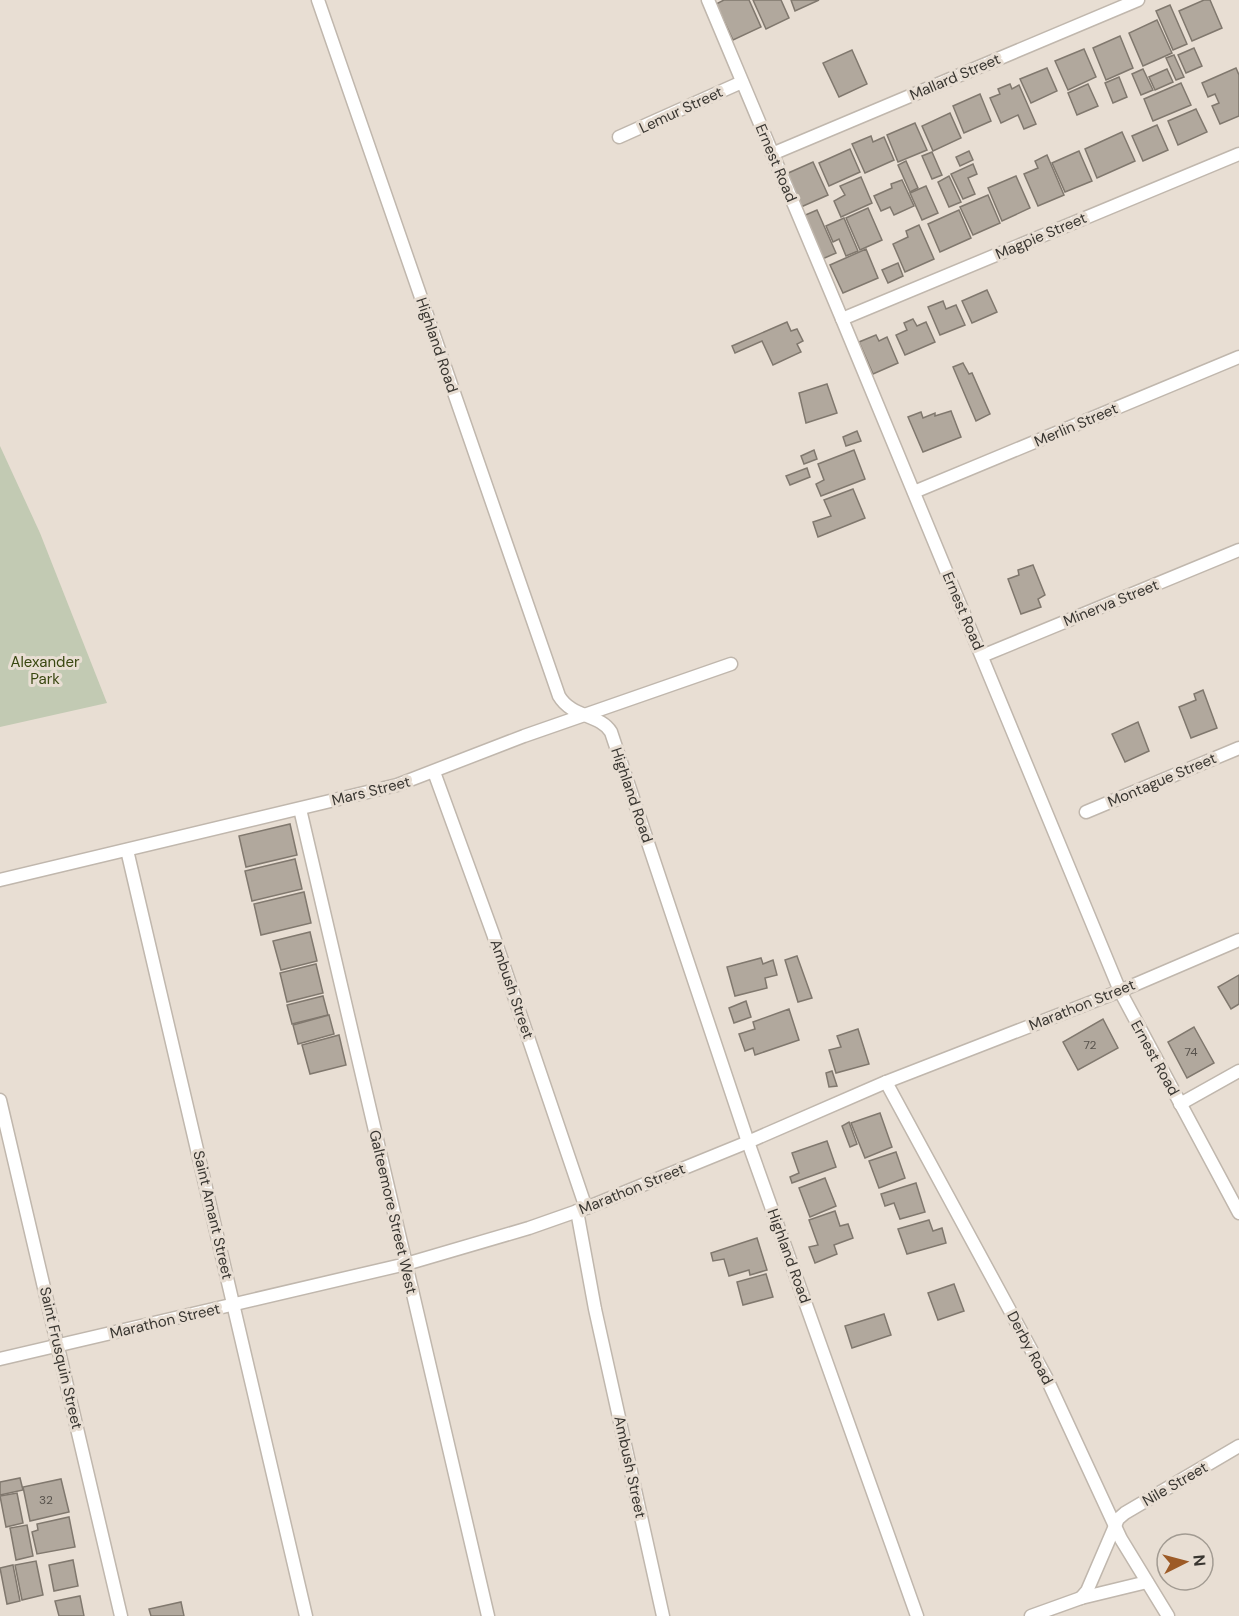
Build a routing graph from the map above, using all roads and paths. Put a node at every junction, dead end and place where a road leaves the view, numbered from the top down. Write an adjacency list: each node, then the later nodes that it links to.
1 (318, 0): 14 (street, Highland Road)
2 (708, 0): 4 (street, Ernest Road)
3 (1138, 0): 6 (street, Mallard Street)
4 (742, 82): 5 (street, Lemur Street); 6 (street, Ernest Road)
5 (619, 137)
6 (772, 154): 8 (street, Ernest Road)
7 (1239, 154): 8 (street, Magpie Street)
8 (842, 319): 10 (street, Ernest Road)
9 (1239, 357): 10 (street, Merlin Street)
10 (914, 492): 12 (street, Ernest Road)
11 (1239, 550): 12 (street, Minerva Street)
12 (982, 656): 22 (street, Ernest Road)
13 (731, 664): 14 (street, Mars Street)
14 (583, 716): 16 (street, Mars Street); 27 (street, Highland Road)
15 (1239, 748): 18 (street, Montague Street)
16 (434, 772): 17 (street, Mars Street); 28 (street, Ambush Street)
17 (300, 809): 19 (street, Mars Street); 30 (street, Galteemore Street West)
18 (1086, 812)
19 (128, 849): 20 (street, Mars Street); 31 (street, Saint Amant Street)
20 (0, 880)
21 (1239, 940): 22 (street, Marathon Street)
22 (1120, 991): 24 (street, Marathon Street); 26 (street, Ernest Road)
23 (1239, 1071): 26 (street)
24 (886, 1082): 27 (street, Marathon Street); 35 (street, Derby Road)
25 (0, 1101): 32 (street, Saint Frusquin Street)
26 (1180, 1104): 29 (street, Ernest Road)
27 (748, 1142): 28 (street, Marathon Street); 42 (street, Highland Road)
28 (582, 1210): 30 (street, Marathon Street); 41 (street, Ambush Street)
29 (1239, 1213)
30 (406, 1264): 31 (street, Marathon Street); 40 (street, Galteemore Street West)
31 (234, 1305): 32 (street, Marathon Street); 39 (street, Saint Amant Street)
32 (58, 1346): 33 (street, Marathon Street); 38 (street, Saint Frusquin Street)
33 (0, 1359)
34 (1239, 1446): 35 (street, Nile Street)
35 (1114, 1526): 36 (street, Derby Road); 37 (street)
36 (1147, 1582): 37 (street); 44 (street, Derby Road)
37 (1081, 1598): 43 (street)
38 (121, 1616)
39 (306, 1616)
40 (488, 1616)
41 (663, 1616)
42 (917, 1616)
43 (1031, 1616)
44 (1168, 1616)

